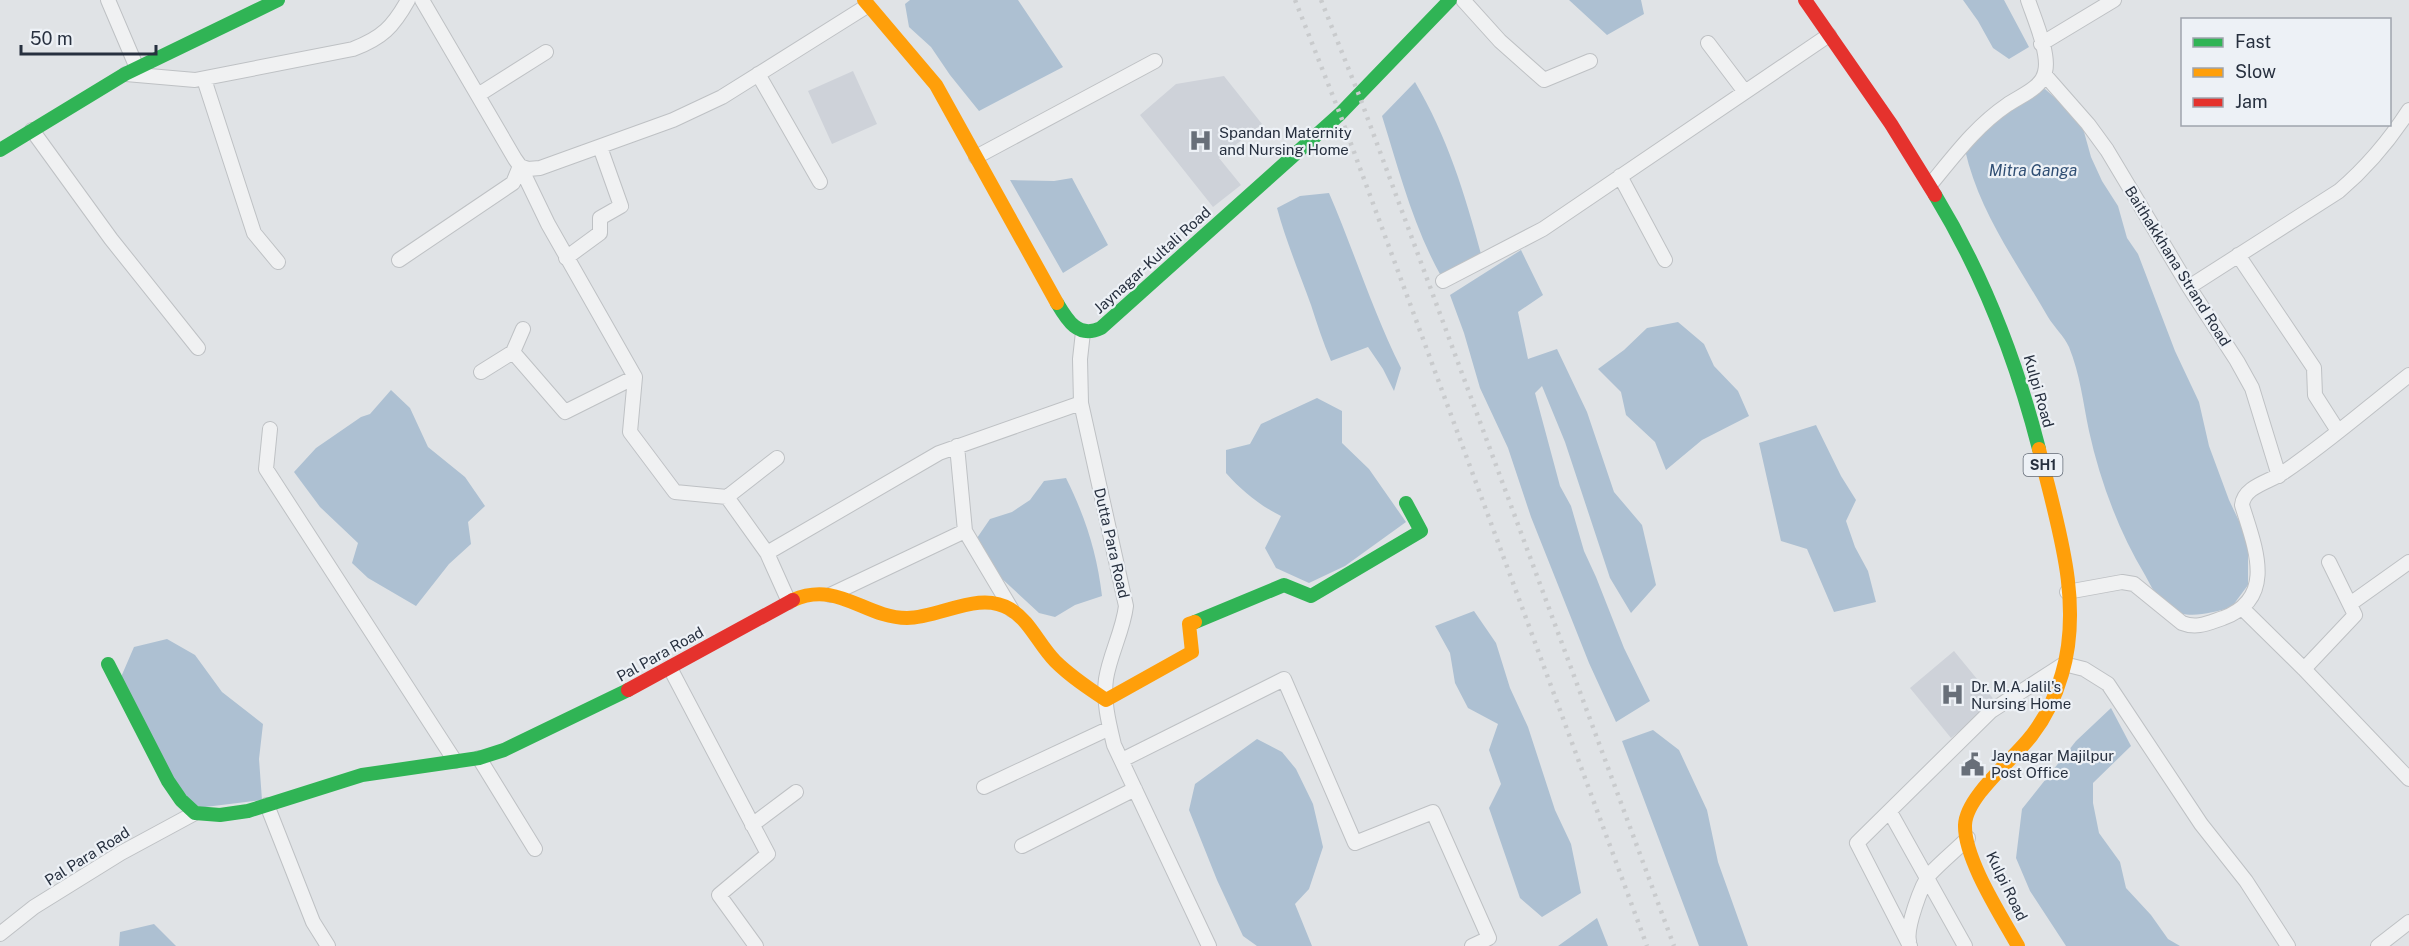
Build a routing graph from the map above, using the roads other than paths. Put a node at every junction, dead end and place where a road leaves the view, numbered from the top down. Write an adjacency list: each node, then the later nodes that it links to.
1 (108, 0): 17 (street)
2 (278, 0): 17 (main road)
3 (408, 0): 20 (street)
4 (422, 0): 22 (street)
5 (1450, 0): 40 (main road, Jaynagar-Kultali Road)
6 (1462, 0): 16 (street)
7 (1805, 0): 11 (main road, Kulpi Road / SH1)
8 (2028, 0): 13 (street)
9 (2115, 0): 13 (street)
10 (865, 3): 18 (street); 27 (main road)
11 (1829, 35): 21 (street); 31 (main road, Kulpi Road / SH1)
12 (1708, 43): 21 (street)
13 (2042, 44): 19 (street)
14 (546, 52): 22 (street)
15 (1155, 61): 27 (street)
16 (1590, 61)
17 (131, 71): 20 (street); 24 (main road)
18 (758, 74): 25 (street); 30 (street)
19 (2045, 75): 31 (street); 38 (street, Baithakkhana Strand Road)
20 (204, 79): 36 (street)
21 (1745, 92): 29 (street)
22 (478, 95): 28 (street)
23 (2409, 110): 32 (street)
24 (32, 130): 26 (main road); 41 (street)
25 (600, 147): 28 (street); 33 (street)
26 (0, 150)
27 (976, 157): 40 (main road)
28 (520, 166): 33 (street); 34 (street)
29 (1620, 176): 35 (street); 37 (street)
30 (820, 182)
31 (1930, 185): 58 (main road, Kulpi Road / SH1)
32 (2238, 255): 38 (street); 48 (street)
33 (566, 258): 45 (street)
34 (399, 260)
35 (1665, 260)
36 (278, 262)
37 (1443, 281)
38 (2189, 287): 51 (street, Baithakkhana Strand Road)
39 (523, 329): 42 (street)
40 (1083, 332): 46 (street, Dutta Para Road)
41 (198, 348)
42 (513, 352): 43 (street); 45 (street)
43 (481, 372)
44 (2409, 375): 48 (street)
45 (634, 377): 52 (street)
46 (1081, 403): 49 (street); 68 (street, Dutta Para Road)
47 (270, 429): 72 (street)
48 (2338, 430): 51 (street)
49 (957, 446): 54 (street); 55 (street)
50 (777, 458): 52 (street)
51 (2279, 476): 62 (street)
52 (727, 497): 55 (street)
53 (1406, 503): 68 (main road)
54 (965, 531): 59 (street); 63 (street)
55 (767, 553): 60 (street)
56 (2329, 562): 61 (street)
57 (2409, 562): 61 (street)
58 (2067, 592): 62 (street); 64 (main road, Kulpi Road / SH1)
59 (830, 595): 60 (main road, Pal Para Road); 63 (main road, Pal Para Road)
60 (789, 602): 66 (main road, Pal Para Road)
61 (2350, 604): 67 (street)
62 (2242, 608): 67 (street)
63 (1013, 611): 68 (main road)
64 (2064, 663): 78 (street); 81 (main road, Kulpi Road / SH1); 95 (street)
65 (108, 664): 79 (main road)
66 (670, 668): 70 (main road, Pal Para Road); 80 (street)
67 (2304, 669): 73 (street)
68 (1106, 699): 69 (street, Dutta Para Road)
69 (1110, 728): 71 (street, Dutta Para Road); 74 (street)
70 (479, 758): 72 (main road, Pal Para Road); 83 (street)
71 (1122, 760): 75 (street, Dutta Para Road); 91 (street)
72 (454, 761): 77 (main road, Pal Para Road)
73 (2409, 779)
74 (984, 787)
75 (1135, 789): 82 (street); 90 (street, Dutta Para Road)
76 (796, 792): 80 (street)
77 (267, 805): 79 (main road, Pal Para Road); 88 (street)
78 (1890, 812): 84 (street); 92 (street)
79 (195, 813): 86 (street, Pal Para Road)
80 (752, 825): 89 (street)
81 (1968, 838): 84 (street); 94 (main road, Kulpi Road / SH1)
82 (1022, 846)
83 (535, 849)
84 (1928, 876): 92 (street); 93 (street)
85 (2409, 922): 87 (street)
86 (0, 934)
87 (2395, 941): 96 (street)
88 (328, 946)
89 (756, 946)
90 (1209, 946)
91 (1472, 946)
92 (1910, 946)
93 (1965, 946)
94 (2018, 946)
95 (2288, 946)
96 (2378, 946)

